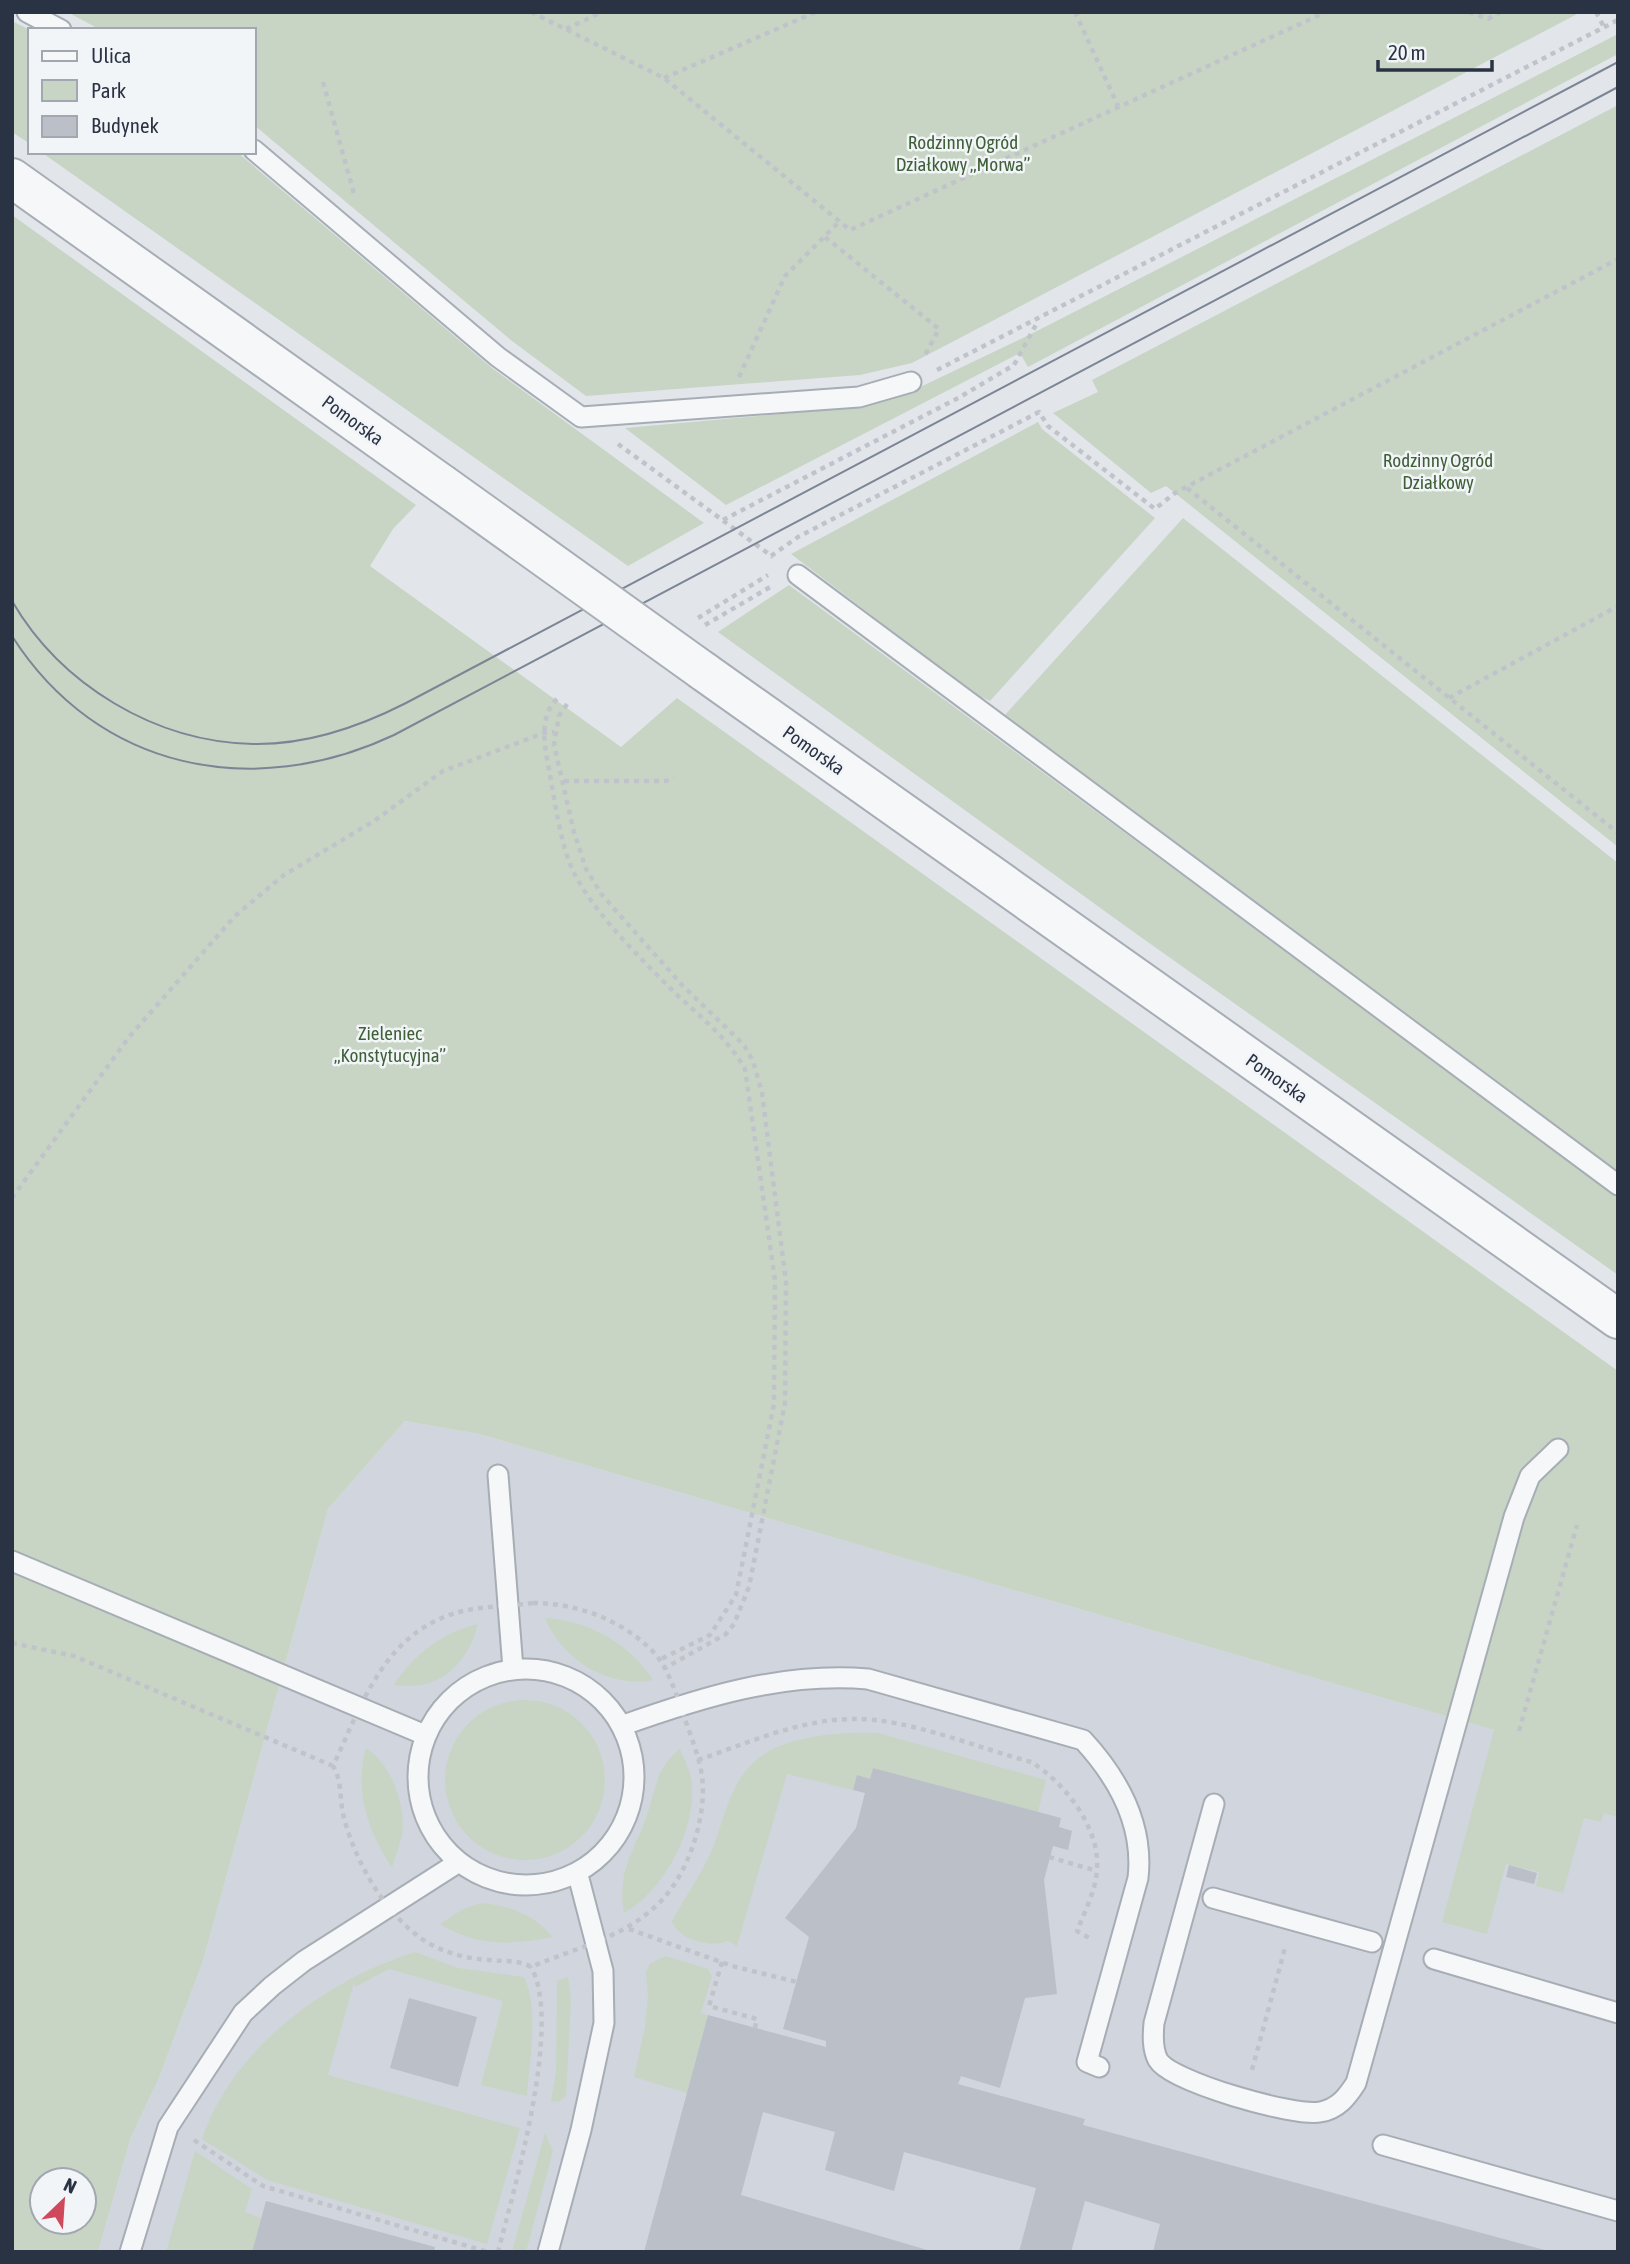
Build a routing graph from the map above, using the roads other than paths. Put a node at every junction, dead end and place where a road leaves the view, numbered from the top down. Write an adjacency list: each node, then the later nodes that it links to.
1 (27, 12): 2 (lane)
2 (57, 28)
3 (256, 152): 5 (lane)
4 (12, 178): 8 (street, Pomorska, bridge)
5 (911, 382)
6 (792, 571): 7 (lane)
7 (1618, 1185)
8 (1618, 1319)
9 (1558, 1448): 15 (lane)
10 (498, 1475): 12 (lane)
11 (12, 1561): 14 (lane)
12 (513, 1669): 13 (lane); 14 (lane)
13 (621, 1726): 17 (lane); 22 (lane)
14 (425, 1735): 16 (lane)
15 (1214, 1804)
16 (458, 1862): 17 (lane); 25 (lane)
17 (578, 1875): 26 (lane)
18 (1219, 1900): 19 (lane)
19 (1371, 1942)
20 (1434, 1959): 21 (lane)
21 (1618, 2012)
22 (1099, 2067)
23 (1383, 2145): 24 (lane)
24 (1618, 2211)
25 (130, 2252)
26 (548, 2252)

